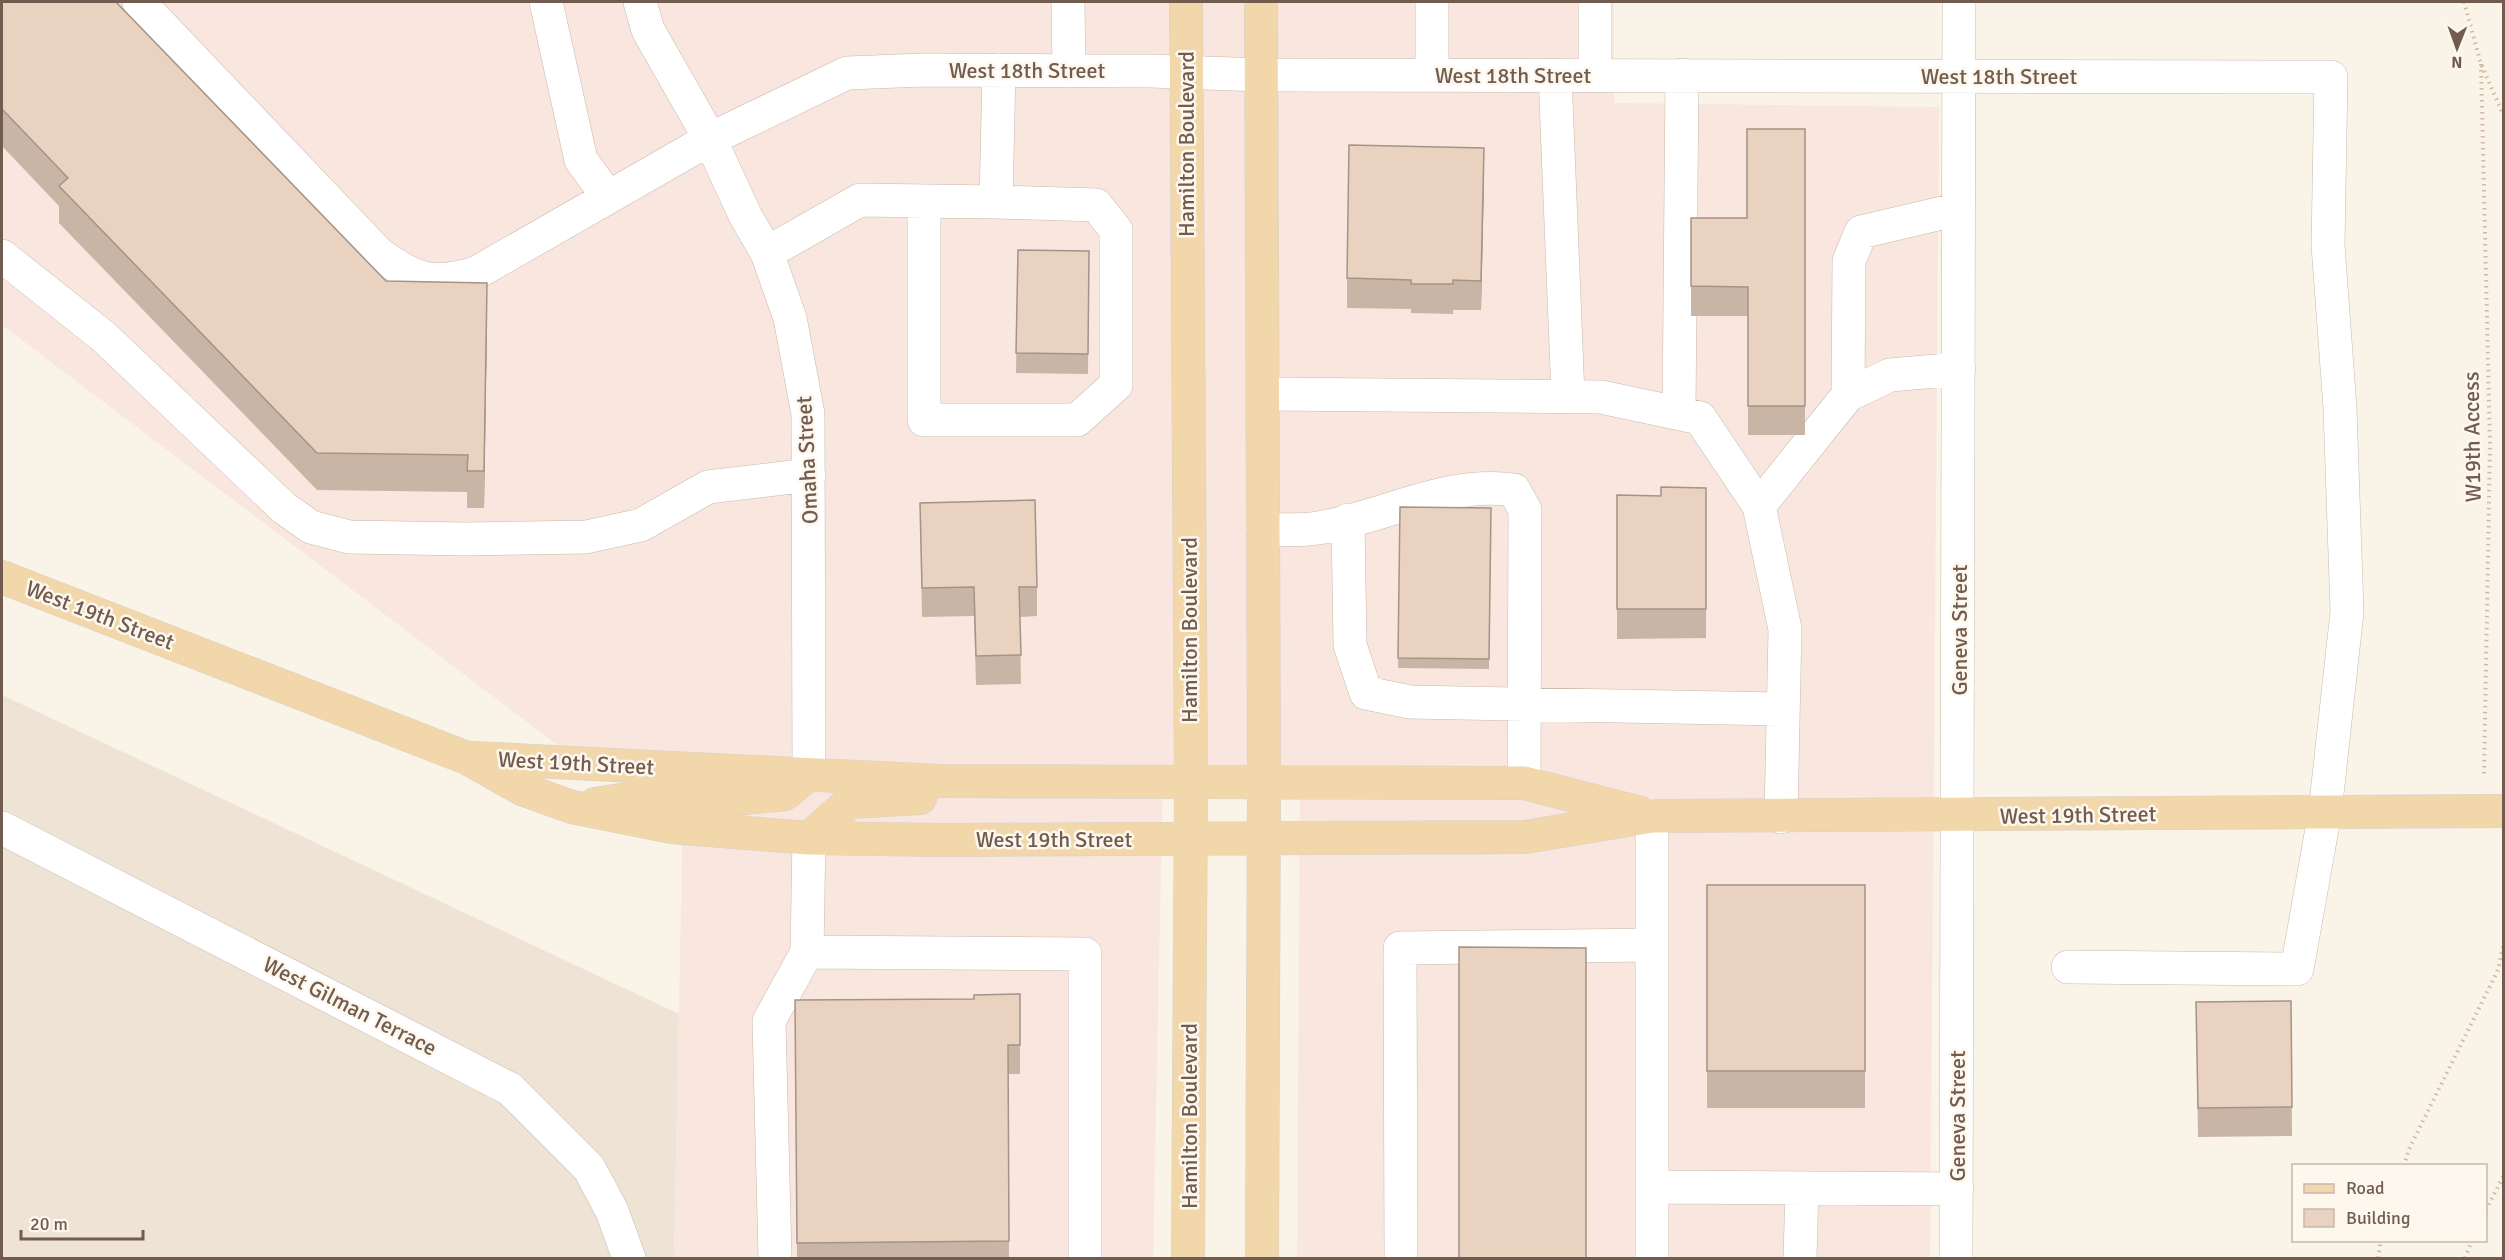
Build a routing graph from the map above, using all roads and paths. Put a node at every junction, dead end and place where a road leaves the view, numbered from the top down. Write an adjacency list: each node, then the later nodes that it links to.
1 (139, 2): 23 (street, West 18th Street)
2 (546, 2): 23 (street)
3 (640, 2): 22 (street, Omaha Street)
4 (1068, 2): 13 (street)
5 (1186, 2): 14 (main road, Hamilton Boulevard)
6 (1261, 2): 16 (main road)
7 (1432, 2): 15 (street)
8 (1595, 2): 18 (street)
9 (1959, 2): 20 (street, Geneva Street)
10 (2464, 2): 11 (path)
11 (2481, 64): 21 (path); 48 (path, W19th Access)
12 (999, 70): 13 (street, West 18th Street); 22 (street, West 18th Street); 25 (street)
13 (1069, 71): 14 (street, West 18th Street)
14 (1186, 72): 16 (street, West 18th Street); 45 (main road, Hamilton Boulevard)
15 (1432, 74): 16 (street, West 18th Street); 17 (street, West 18th Street)
16 (1262, 75): 30 (main road)
17 (1555, 75): 18 (street, West 18th Street); 32 (street)
18 (1595, 75): 19 (street, West 18th Street)
19 (1682, 75): 20 (street, West 18th Street); 33 (street)
20 (1959, 76): 26 (street, Geneva Street); 49 (street, West 18th Street)
21 (2504, 116)
22 (710, 139): 23 (street, West 18th Street); 27 (street, Omaha Street)
23 (608, 197)
24 (924, 201): 25 (street); 25 (street); 27 (street)
25 (996, 202)
26 (1959, 209): 29 (street, Geneva Street); 31 (street)
27 (767, 254): 34 (street, Omaha Street)
28 (2, 256): 34 (street)
29 (1959, 369): 31 (street); 51 (street, Geneva Street)
30 (1262, 394): 32 (street); 37 (main road)
31 (1848, 395): 35 (street)
32 (1568, 396): 33 (street)
33 (1679, 413): 35 (street)
34 (809, 475): 42 (street, Omaha Street)
35 (1759, 506): 40 (street)
36 (1348, 520): 37 (street); 39 (street); 39 (street)
37 (1263, 530): 43 (main road)
38 (2, 577): 41 (main road, West 19th Street)
39 (1526, 704): 40 (street); 46 (street)
40 (1783, 709): 52 (street)
41 (467, 758): 42 (main road, West 19th Street); 47 (main road, West 19th Street)
42 (809, 775): 44 (main road, West 19th Street); 47 (main road)
43 (1264, 780): 45 (main road, West 19th Street); 46 (main road, West 19th Street); 56 (main road)
44 (1032, 781): 45 (main road, West 19th Street); 54 (main road)
45 (1191, 781): 55 (main road, Hamilton Boulevard)
46 (1524, 783): 50 (main road, West 19th Street)
47 (572, 807): 54 (main road, West 19th Street)
48 (2493, 810): 49 (main road, West 19th Street)
49 (2325, 812): 51 (main road, West 19th Street); 60 (street)
50 (1652, 816): 52 (main road, West 19th Street); 56 (main road, West 19th Street); 58 (street)
51 (1959, 816): 52 (main road, West 19th Street); 65 (street, Geneva Street)
52 (1780, 817)
53 (2, 828): 69 (street, West Gilman Terrace)
54 (808, 838): 55 (main road, West 19th Street); 59 (street)
55 (1191, 838): 56 (main road, West 19th Street); 72 (main road, Hamilton Boulevard)
56 (1264, 839): 73 (main road)
57 (2504, 943): 61 (path)
58 (1652, 945): 63 (street); 74 (street)
59 (807, 952): 70 (street); 71 (street)
60 (2067, 967)
61 (2405, 1164)
62 (2504, 1175): 66 (path)
63 (1652, 1187): 64 (street); 75 (street)
64 (1802, 1188): 65 (street); 76 (street)
65 (1957, 1189): 77 (street, Geneva Street)
66 (2487, 1208)
67 (2381, 1242): 78 (path)
68 (2471, 1242): 79 (path)
69 (629, 1258)
70 (775, 1258)
71 (1085, 1258)
72 (1188, 1258)
73 (1262, 1258)
74 (1401, 1258)
75 (1652, 1258)
76 (1800, 1258)
77 (1956, 1258)
78 (2378, 1258)
79 (2465, 1258)

